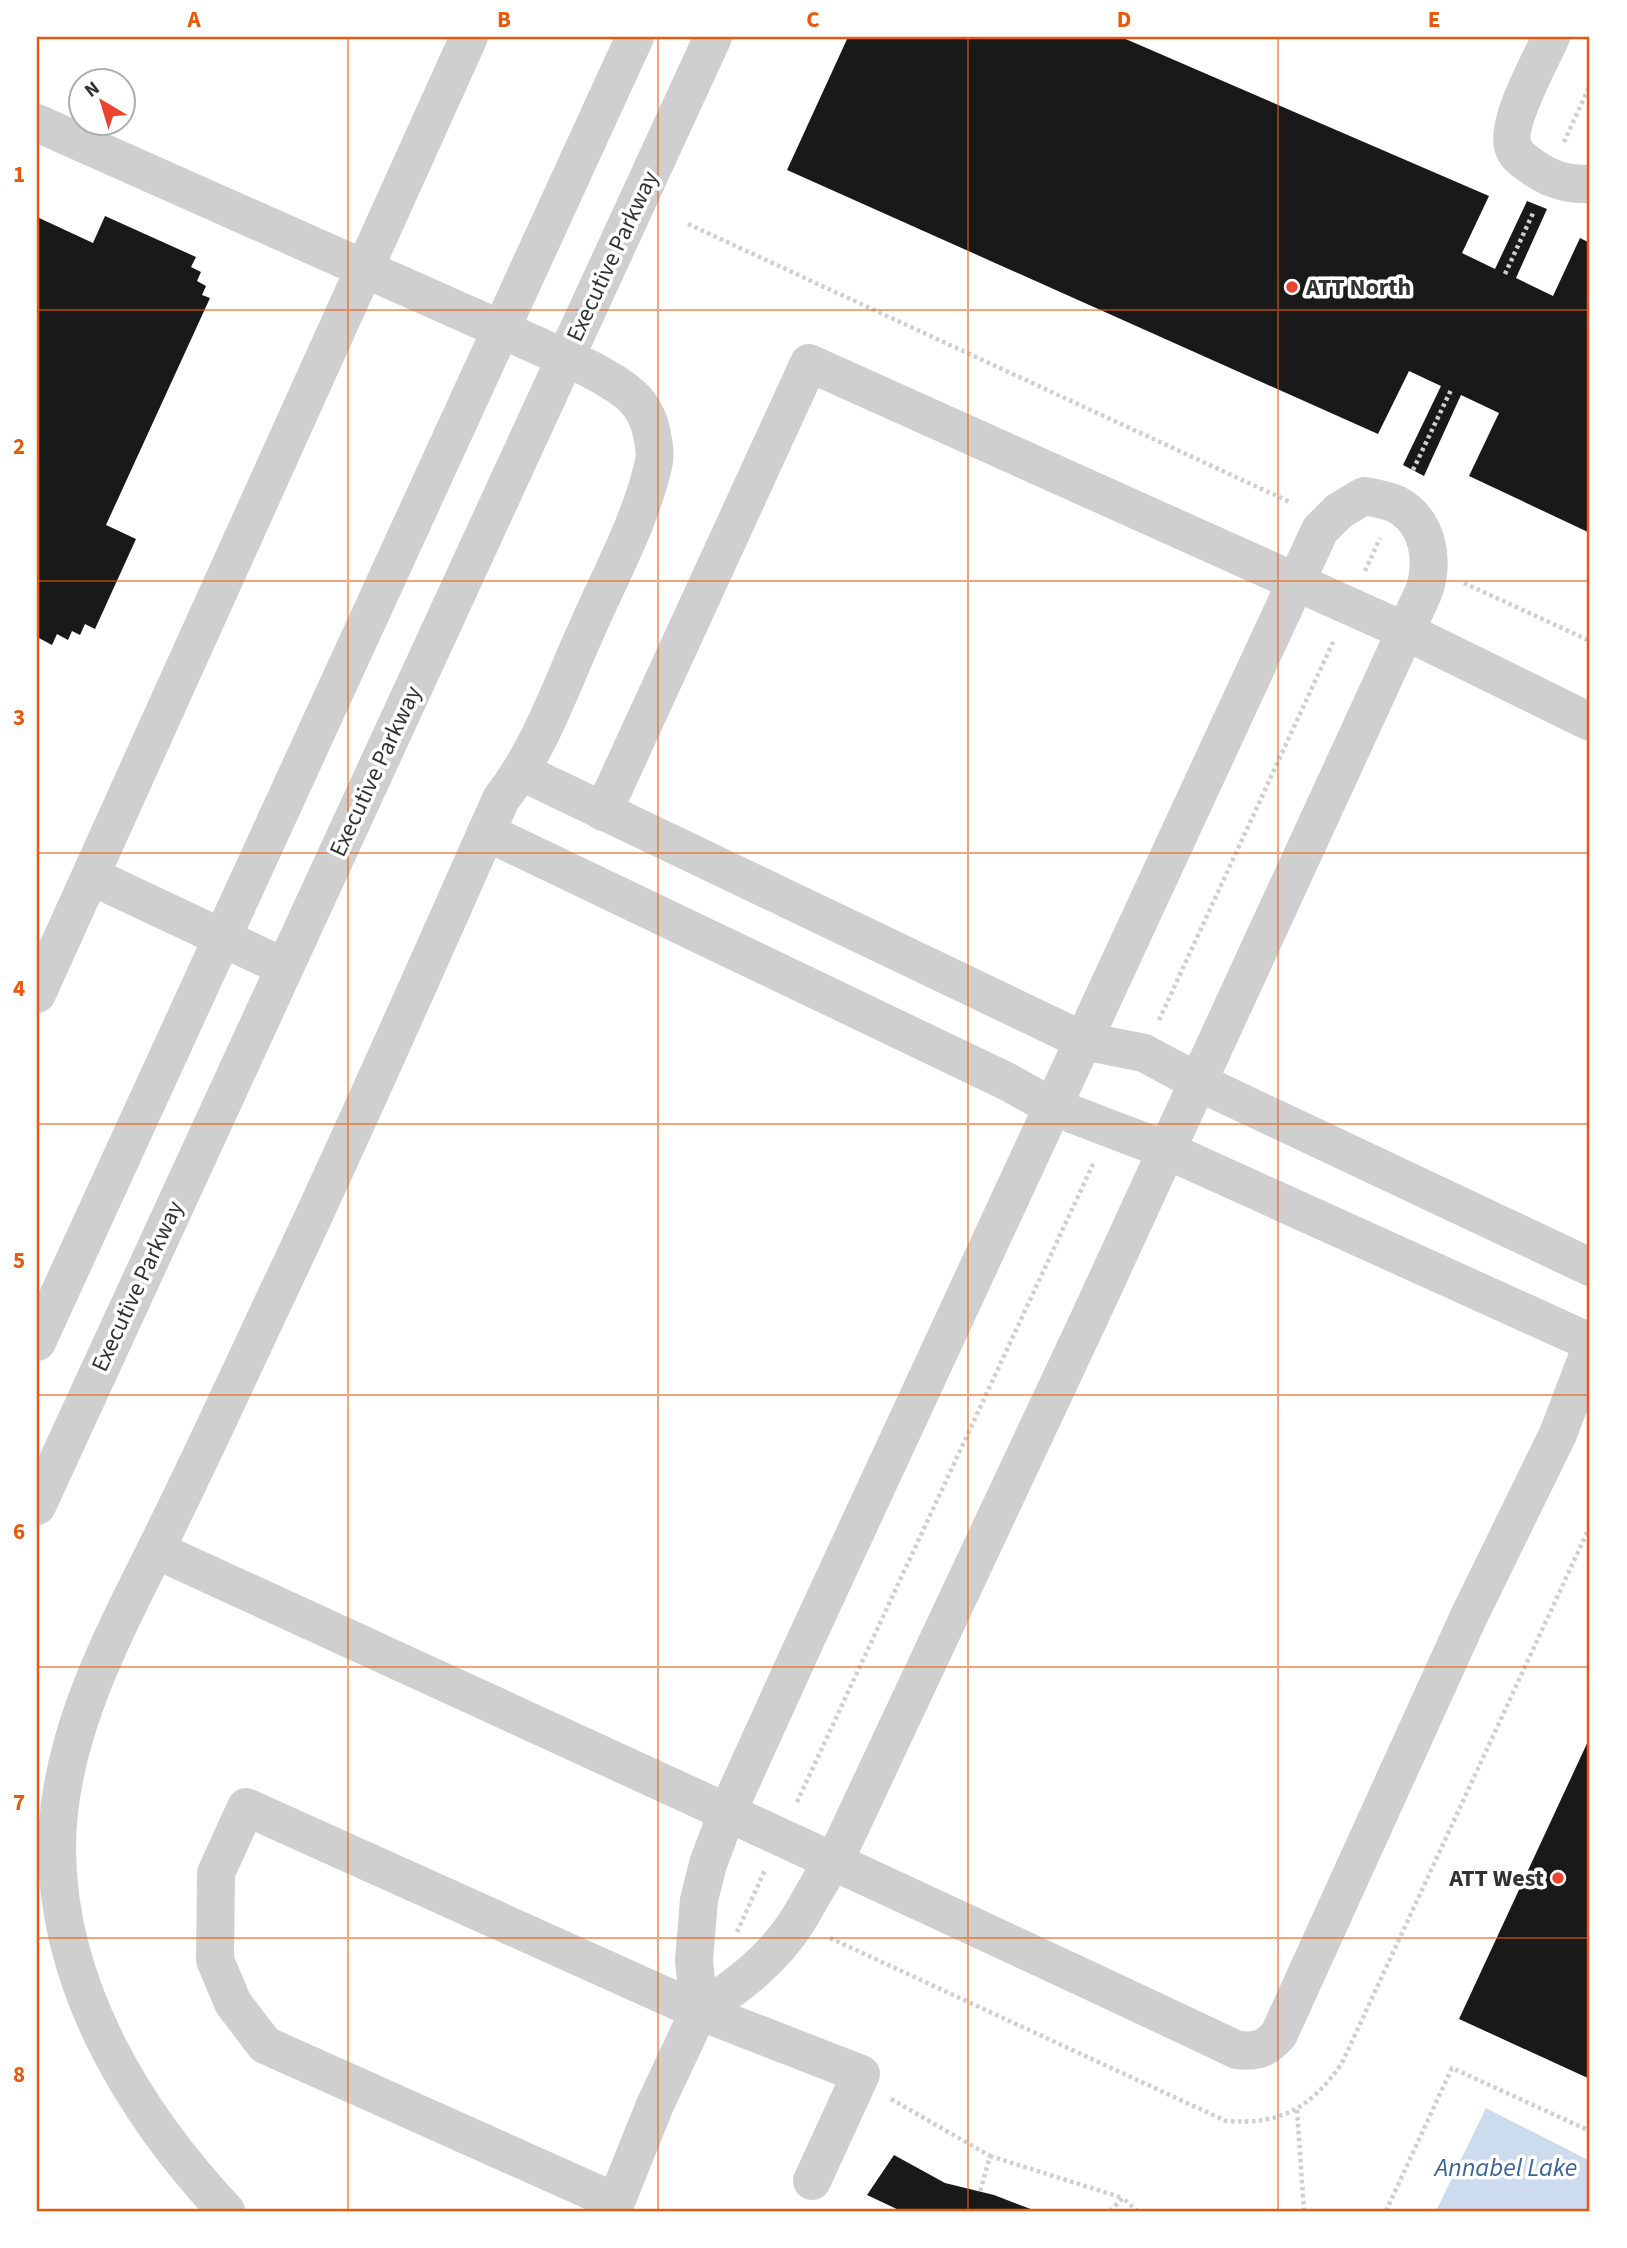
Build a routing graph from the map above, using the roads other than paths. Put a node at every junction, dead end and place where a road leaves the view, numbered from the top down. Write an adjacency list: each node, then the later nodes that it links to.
1 (469, 37): 7 (street)
2 (635, 37): 8 (street)
3 (713, 37): 9 (street, Executive Parkway)
4 (1544, 39): 6 (street)
5 (37, 123): 7 (street)
6 (1590, 184)
7 (366, 271): 8 (street); 16 (street)
8 (501, 330): 9 (street); 17 (street)
9 (565, 359): 13 (street); 18 (street, Executive Parkway)
10 (1298, 582): 11 (street); 11 (street); 14 (street); 20 (street)
11 (1405, 631): 12 (street); 21 (street)
12 (1590, 722)
13 (522, 772): 14 (street); 15 (street)
14 (603, 812): 20 (street)
15 (486, 832): 22 (street); 28 (street)
16 (90, 876): 17 (street); 19 (street)
17 (222, 937): 18 (street); 25 (street)
18 (284, 967): 27 (street, Executive Parkway)
19 (37, 994)
20 (1084, 1041): 21 (street); 22 (street)
21 (1198, 1082): 23 (street); 24 (street)
22 (1051, 1107): 23 (street); 29 (street)
23 (1166, 1150): 26 (street); 30 (street)
24 (1590, 1267)
25 (37, 1342)
26 (1589, 1357): 30 (street)
27 (37, 1506)
28 (156, 1550): 29 (street); 34 (street)
29 (727, 1813): 30 (street); 31 (street)
30 (835, 1860): 31 (street)
31 (699, 2011): 32 (street); 33 (street); 33 (street)
32 (812, 2181)
33 (626, 2206)
34 (226, 2211)

